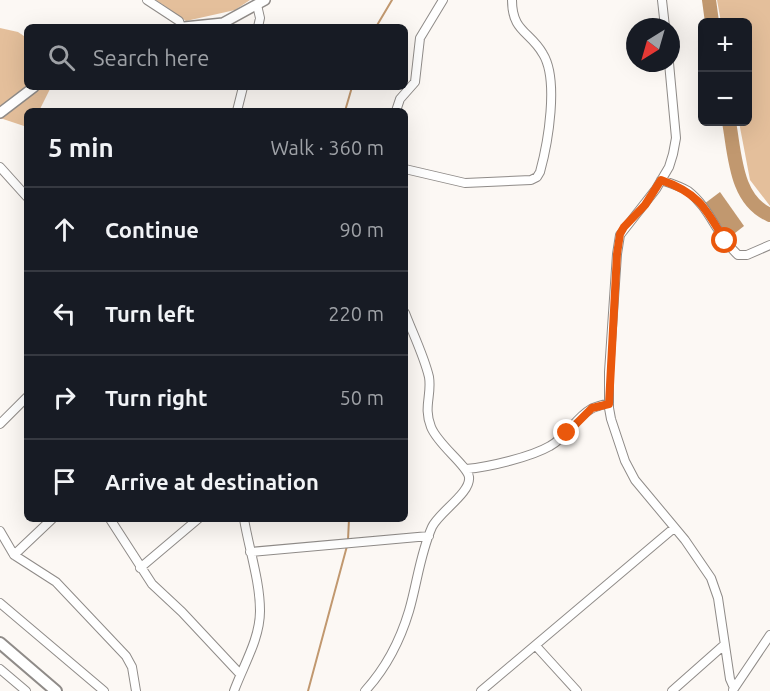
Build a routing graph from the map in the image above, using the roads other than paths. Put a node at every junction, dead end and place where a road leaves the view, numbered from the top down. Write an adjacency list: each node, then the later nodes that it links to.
1 (147, 0): 7 (street)
2 (443, 0): 14 (street)
3 (512, 0): 19 (street)
4 (662, 0): 6 (street)
5 (261, 3): 8 (main road); 9 (street)
6 (664, 18)
7 (181, 24)
8 (223, 24)
9 (259, 24)
10 (670, 72): 20 (street)
11 (30, 90): 17 (main road)
12 (242, 90): 15 (street)
13 (408, 90): 16 (street)
14 (408, 90)
15 (238, 108)
16 (397, 108)
17 (0, 113)
18 (0, 167): 21 (street)
19 (408, 170)
20 (661, 180): 22 (street); 25 (street)
21 (24, 194)
22 (770, 245)
23 (408, 321): 27 (street)
24 (24, 400): 26 (street)
25 (609, 404): 27 (street); 32 (street)
26 (0, 424)
27 (466, 469): 34 (street)
28 (49, 522): 36 (street)
29 (112, 522): 37 (street)
30 (194, 522): 37 (street)
31 (245, 522): 35 (street)
32 (674, 528): 41 (street); 42 (street)
33 (0, 531): 36 (street)
34 (429, 536): 35 (street); 51 (street)
35 (250, 552): 44 (street)
36 (14, 555): 49 (street)
37 (140, 568): 44 (street)
38 (0, 603): 48 (street)
39 (770, 635): 45 (street)
40 (0, 643): 47 (highway)
41 (724, 645): 45 (street); 54 (street)
42 (536, 646): 52 (street); 53 (street)
43 (0, 669): 46 (street)
44 (240, 674): 50 (street)
45 (733, 690)
46 (26, 691)
47 (56, 691)
48 (104, 691)
49 (136, 691)
50 (234, 691)
51 (365, 691)
52 (481, 691)
53 (577, 691)
54 (672, 691)

